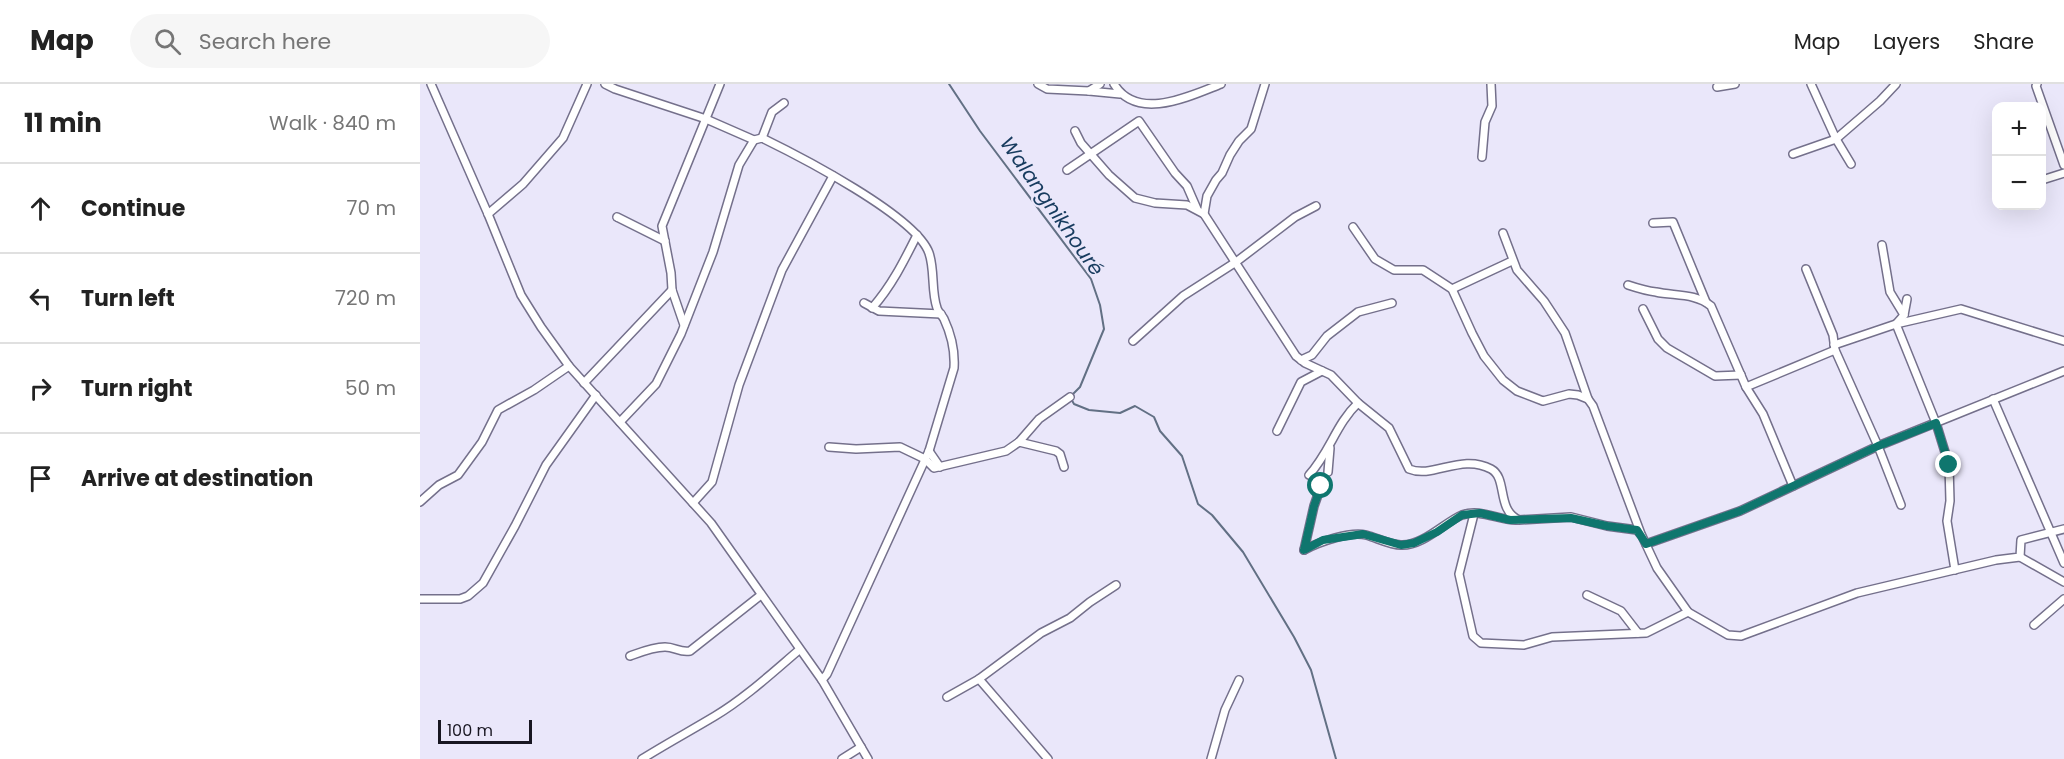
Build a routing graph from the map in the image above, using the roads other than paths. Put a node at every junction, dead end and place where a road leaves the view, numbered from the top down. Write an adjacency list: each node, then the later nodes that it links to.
1 (432, 84): 34 (street)
2 (587, 84): 34 (street)
3 (605, 84): 19 (street)
4 (720, 84): 19 (street)
5 (1038, 84): 16 (street)
6 (1100, 84): 16 (street)
7 (1114, 84): 17 (street)
8 (1221, 84): 17 (street)
9 (1264, 84): 35 (street)
10 (1491, 84): 25 (street)
11 (1735, 84): 15 (street)
12 (1811, 84): 22 (street)
13 (1896, 84): 22 (street)
14 (2036, 85): 27 (street)
15 (1717, 87)
16 (1089, 91): 17 (street)
17 (1120, 94)
18 (784, 103): 21 (street)
19 (706, 119): 21 (street); 41 (street)
20 (1076, 131): 23 (street)
21 (758, 139): 30 (street); 58 (street)
22 (1836, 139): 24 (street); 26 (street)
23 (1089, 153): 28 (street); 33 (street); 33 (street)
24 (1793, 154)
25 (1482, 157)
26 (1851, 164)
27 (2064, 165)
28 (1067, 170)
29 (2064, 173): 31 (street)
30 (833, 176): 40 (street); 90 (street)
31 (2046, 179)
32 (1316, 206): 44 (street)
33 (1197, 209): 35 (street)
34 (488, 214): 63 (street)
35 (1204, 214): 44 (street)
36 (617, 218): 41 (street)
37 (1653, 223): 50 (street)
38 (1353, 227): 47 (street)
39 (1503, 233): 43 (street)
40 (917, 235): 53 (street); 55 (street)
41 (665, 240): 48 (street)
42 (1882, 245): 56 (street)
43 (1512, 261): 47 (street); 71 (street)
44 (1236, 262): 59 (street); 62 (street)
45 (1806, 269): 61 (street)
46 (1628, 285): 50 (street)
47 (1452, 289): 71 (street)
48 (672, 290): 58 (street); 67 (street)
49 (1906, 299): 56 (street)
50 (1706, 302): 66 (street)
51 (864, 303): 53 (street)
52 (1392, 303): 62 (street)
53 (872, 308): 55 (street)
54 (1643, 309): 66 (street)
55 (940, 314): 81 (street)
56 (1904, 315): 57 (street)
57 (1896, 324): 60 (street); 61 (street); 75 (street)
58 (684, 325): 74 (street)
59 (1133, 341)
60 (2064, 341)
61 (1834, 348): 68 (street); 79 (street)
62 (1301, 360): 64 (street)
63 (569, 366): 67 (street); 89 (street)
64 (1322, 371): 73 (street); 76 (street)
65 (2064, 371): 72 (street)
66 (1740, 375): 68 (street)
67 (584, 383): 69 (street)
68 (1746, 387): 88 (street)
69 (596, 395): 74 (street); 105 (street)
70 (1070, 397): 77 (street)
71 (1588, 399): 96 (street)
72 (1993, 399): 75 (street); 95 (street)
73 (1358, 403): 78 (street); 93 (street)
74 (620, 422): 90 (street)
75 (1936, 423): 79 (street); 100 (street)
76 (1277, 431)
77 (1019, 442): 83 (street); 84 (street)
78 (1331, 443): 85 (street); 86 (street)
79 (1878, 446): 88 (street); 91 (street)
80 (829, 447): 82 (street)
81 (929, 451): 82 (street); 83 (street)
82 (925, 459): 83 (street); 113 (street)
83 (940, 467)
84 (1064, 467)
85 (1328, 472)
86 (1309, 475)
87 (1321, 486): 92 (street)
88 (1792, 486): 97 (street)
89 (420, 502)
90 (693, 503): 103 (street)
91 (1901, 505)
92 (1474, 514): 93 (street); 109 (street)
93 (1519, 520): 96 (street)
94 (2064, 530): 95 (street)
95 (2050, 532): 98 (street); 99 (street)
96 (1642, 536): 97 (street)
97 (1646, 544): 107 (street)
98 (2020, 557): 100 (street); 101 (street)
99 (2064, 563)
100 (1955, 570): 107 (street)
101 (2064, 582)
102 (1116, 585): 112 (street)
103 (761, 595): 110 (street); 111 (street)
104 (1587, 595): 109 (street)
105 (420, 599)
106 (2064, 600): 108 (street)
107 (1688, 612): 109 (street)
108 (2034, 625)
109 (1638, 633)
110 (799, 650): 113 (street); 117 (street)
111 (630, 656)
112 (979, 679): 115 (street); 120 (street)
113 (822, 680): 116 (street)
114 (1239, 680): 121 (street)
115 (947, 697)
116 (861, 747): 118 (street); 119 (street)
117 (642, 759)
118 (842, 759)
119 (868, 759)
120 (1048, 759)
121 (1211, 759)

